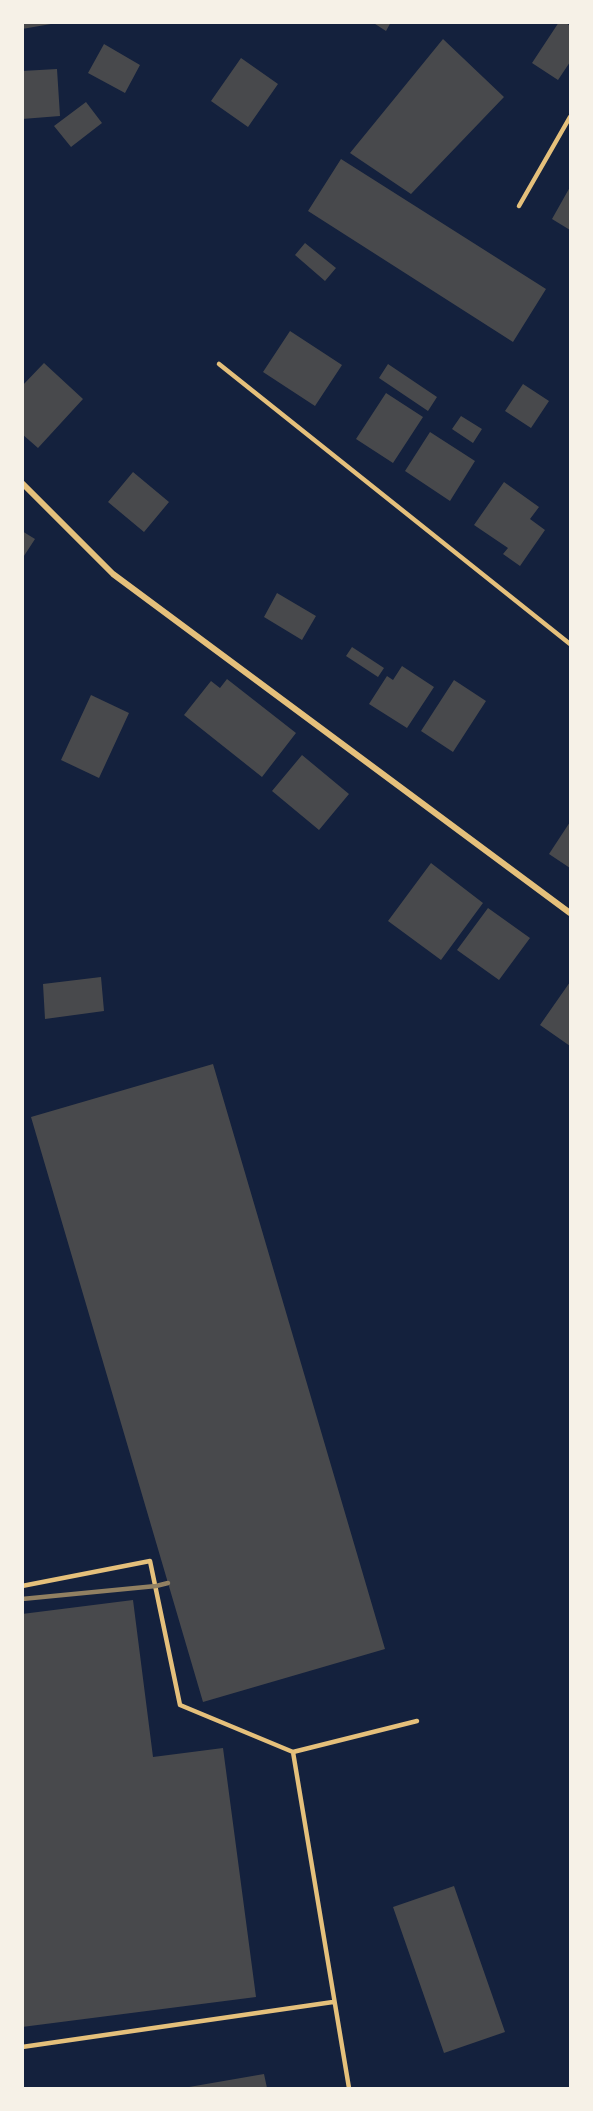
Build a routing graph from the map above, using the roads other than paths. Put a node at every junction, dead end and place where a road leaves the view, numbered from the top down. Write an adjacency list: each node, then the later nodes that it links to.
1 (570, 117): 2 (lane)
2 (519, 206)
3 (219, 364): 5 (lane)
4 (22, 483): 6 (street)
5 (570, 644)
6 (570, 913)
7 (22, 1586): 9 (lane)
8 (417, 1721): 9 (lane)
9 (293, 1752): 10 (lane)
10 (333, 2002): 11 (lane); 12 (lane)
11 (22, 2047)
12 (349, 2088)

